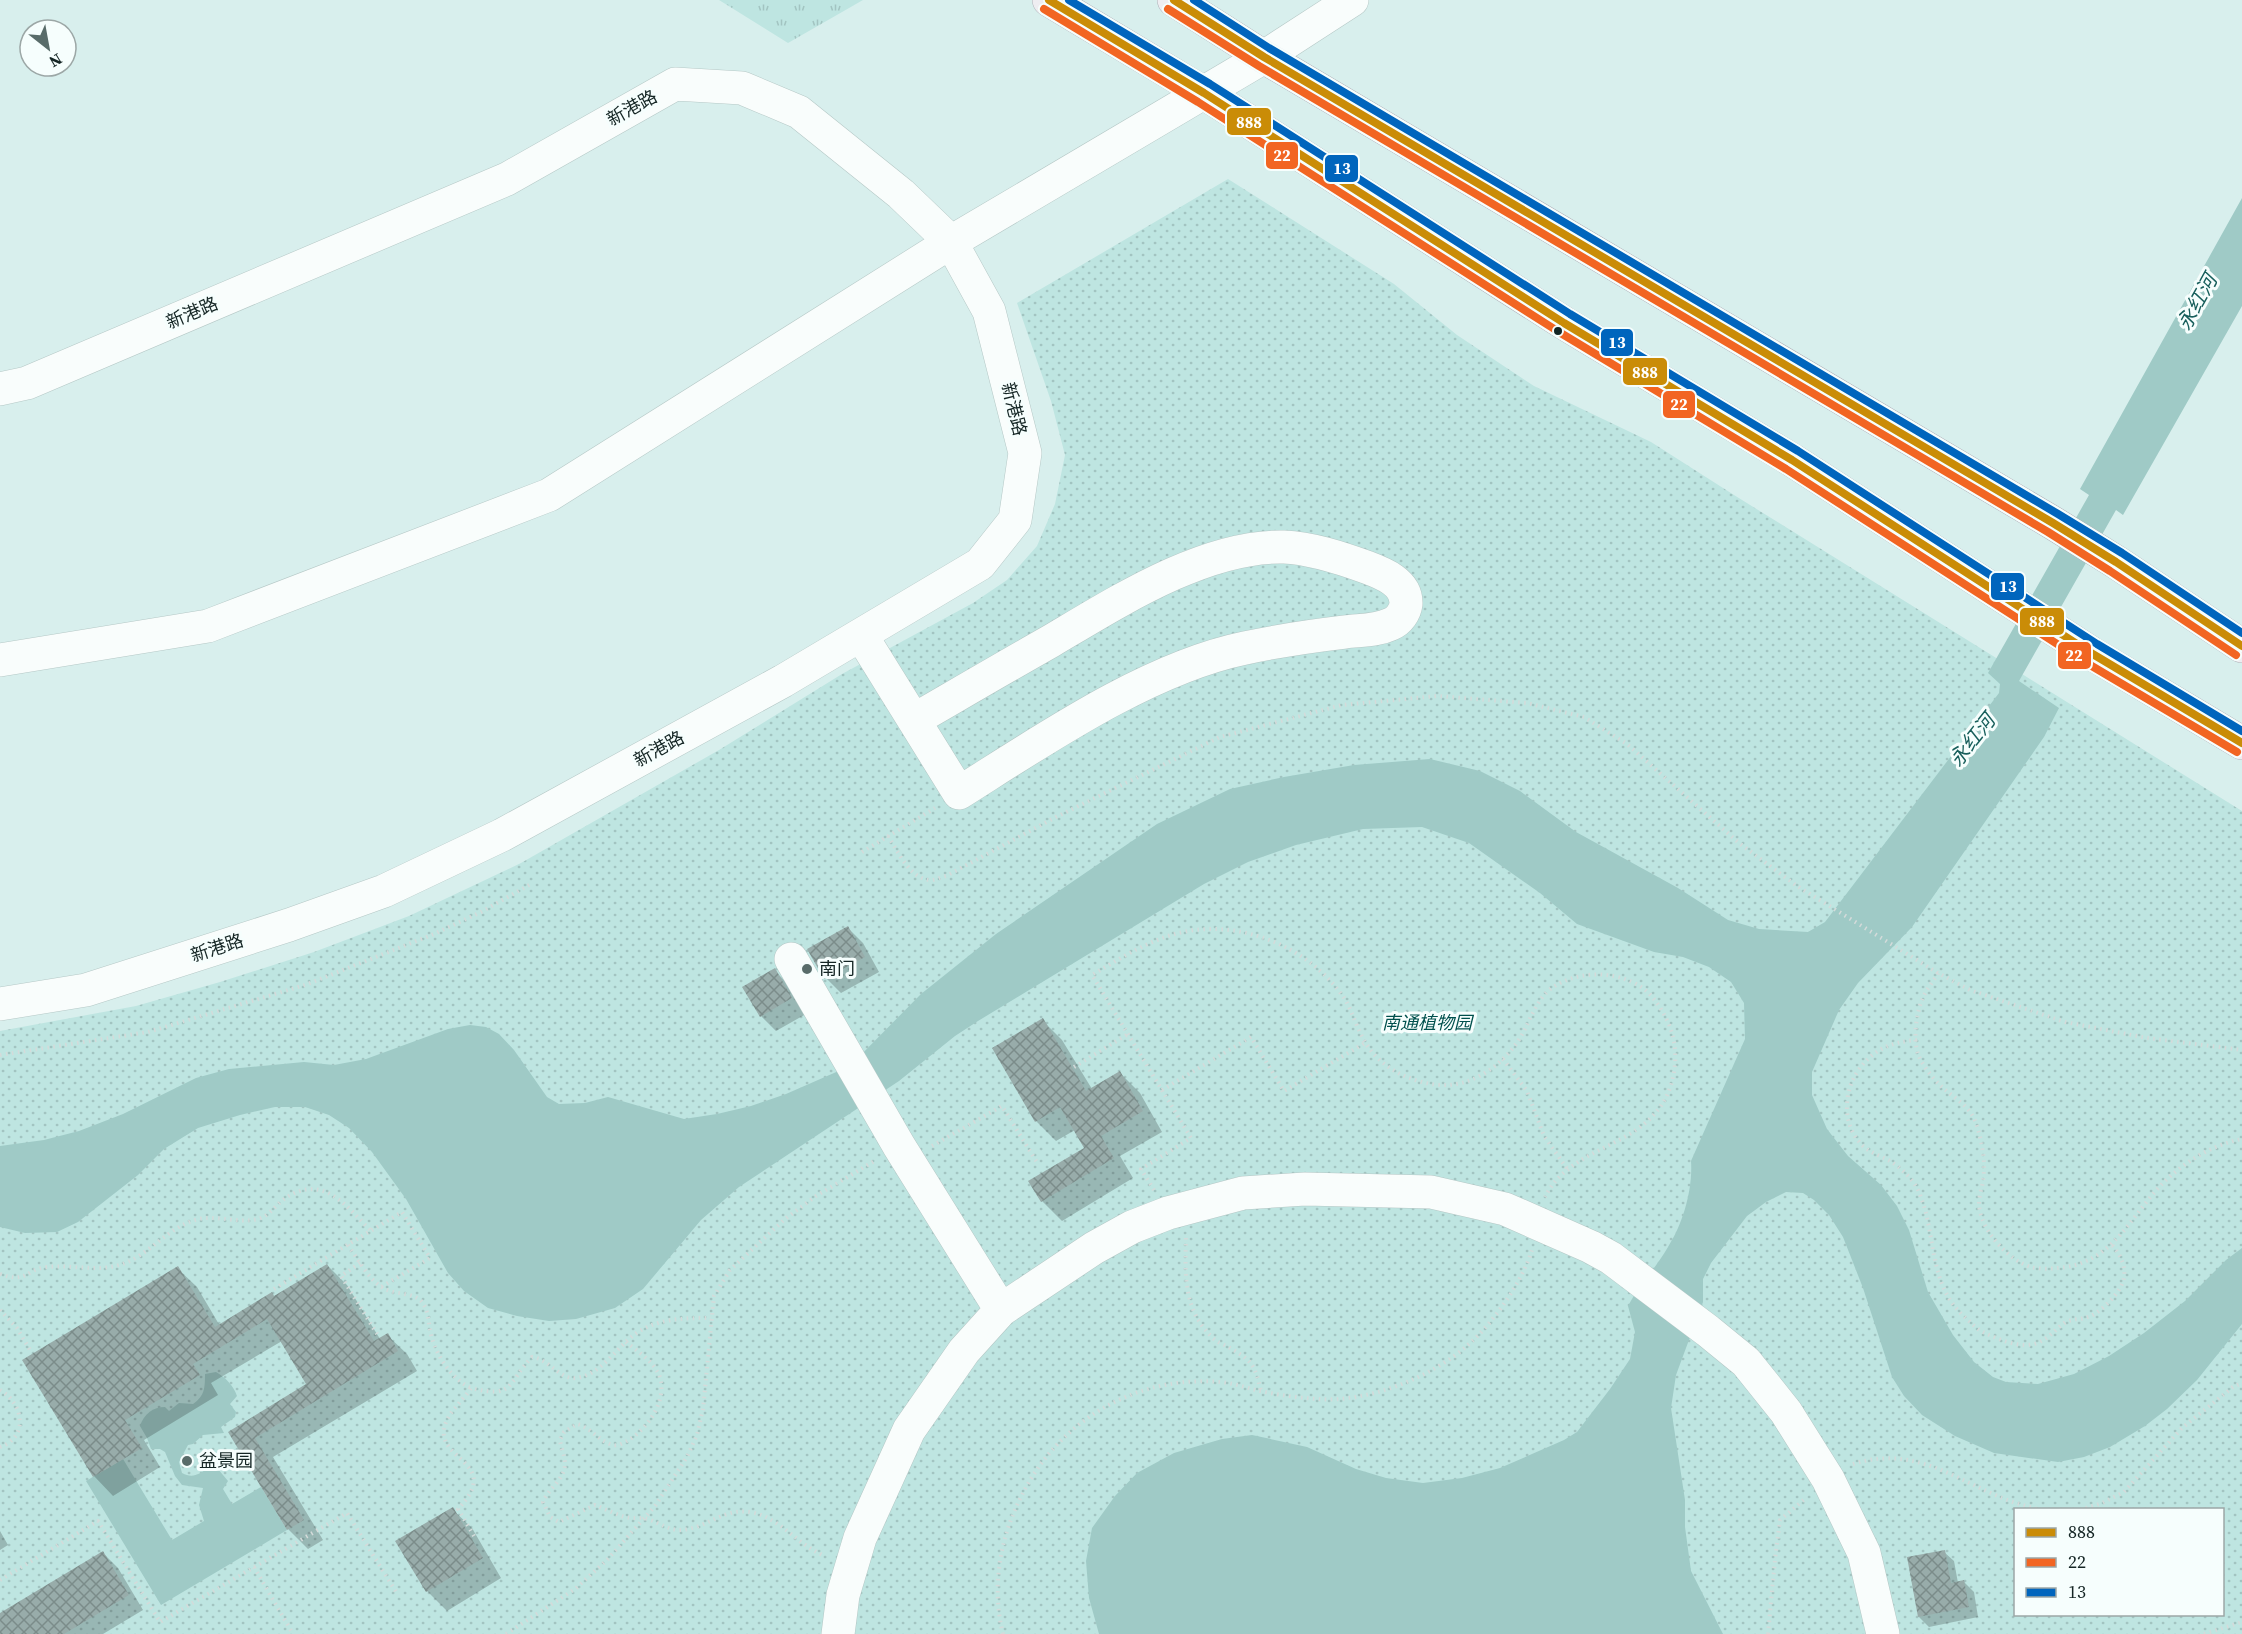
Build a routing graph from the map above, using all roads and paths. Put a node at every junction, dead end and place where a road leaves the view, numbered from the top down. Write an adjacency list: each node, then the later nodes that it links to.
1 (1049, 0): 5 (main road)
2 (1174, 0): 4 (main road)
3 (1352, 0): 4 (street)
4 (1264, 57): 5 (street); 9 (main road)
5 (1204, 93): 6 (street); 12 (main road)
6 (951, 242): 7 (street, 新港路); 8 (street, 新港路); 10 (street)
7 (0, 389)
8 (861, 635): 13 (street); 19 (street, 新港路)
9 (2242, 646)
10 (0, 660)
11 (914, 720): 13 (street)
12 (2242, 743)
13 (959, 793): 14 (path)
14 (888, 836): 15 (path); 18 (path)
15 (862, 852)
16 (531, 884): 24 (path)
17 (791, 959): 29 (street)
18 (1938, 973): 21 (path); 23 (path)
19 (0, 1004)
20 (1128, 1034): 26 (path)
21 (1917, 1040): 35 (path); 35 (path)
22 (1365, 1043): 27 (path)
23 (2242, 1050)
24 (0, 1055)
25 (1503, 1059): 31 (path)
26 (1074, 1067)
27 (1162, 1090)
28 (2242, 1139): 35 (path)
29 (904, 1153): 30 (path); 41 (street); 42 (path)
30 (1038, 1164)
31 (1568, 1170)
32 (1179, 1209): 41 (street); 49 (path); 51 (street)
33 (371, 1231): 34 (path); 37 (path); 38 (path)
34 (348, 1245): 36 (path); 39 (path)
35 (2112, 1245)
36 (360, 1263): 38 (path); 43 (path)
37 (0, 1274)
38 (381, 1287): 47 (path)
39 (274, 1289)
40 (0, 1310): 45 (path)
41 (1000, 1310): 56 (street)
42 (711, 1318): 44 (path); 54 (path)
43 (377, 1334)
44 (626, 1342): 47 (path); 54 (path)
45 (30, 1350)
46 (2242, 1383): 53 (path)
47 (471, 1388): 55 (path)
48 (0, 1390): 50 (path)
49 (1261, 1391)
50 (0, 1447)
51 (1828, 1479): 52 (path); 64 (path); 65 (street)
52 (2036, 1508)
53 (2084, 1508)
54 (645, 1519): 56 (path); 62 (path)
55 (474, 1536)
56 (852, 1564): 63 (street)
57 (254, 1568): 58 (path); 59 (path); 61 (path)
58 (0, 1580)
59 (398, 1595)
60 (2242, 1622): 66 (path)
61 (293, 1634)
62 (506, 1634)
63 (838, 1634)
64 (1768, 1634)
65 (1883, 1634)
66 (2204, 1634)

